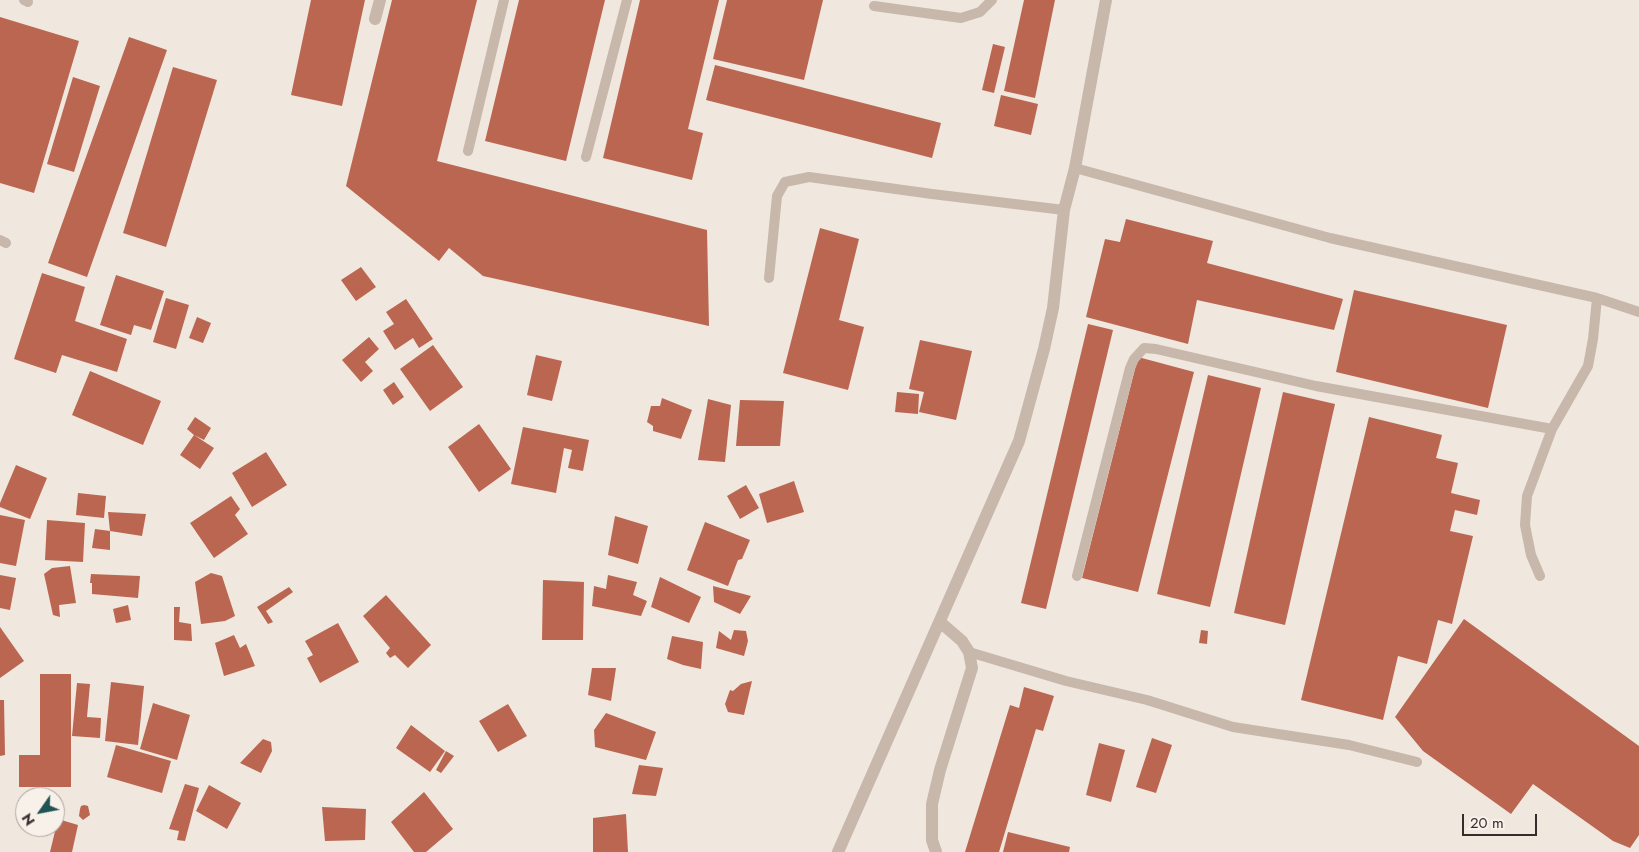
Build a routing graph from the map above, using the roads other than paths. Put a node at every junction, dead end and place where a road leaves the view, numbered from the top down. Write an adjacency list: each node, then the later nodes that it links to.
1 (380, 0): 7 (street)
2 (504, 0): 8 (lane)
3 (627, 0): 9 (lane)
4 (992, 0): 6 (lane)
5 (1106, 0): 10 (street)
6 (874, 6)
7 (375, 19)
8 (468, 151)
9 (586, 157)
10 (1075, 168): 11 (street); 13 (lane)
11 (1064, 210): 12 (lane); 18 (street)
12 (769, 278)
13 (1597, 298): 14 (lane); 15 (lane)
14 (1639, 312)
15 (1552, 429): 16 (lane); 17 (lane)
16 (1077, 576)
17 (1540, 576)
18 (940, 622): 19 (street); 21 (street)
19 (969, 652): 20 (lane); 22 (street)
20 (1417, 762)
21 (838, 852)
22 (936, 852)

